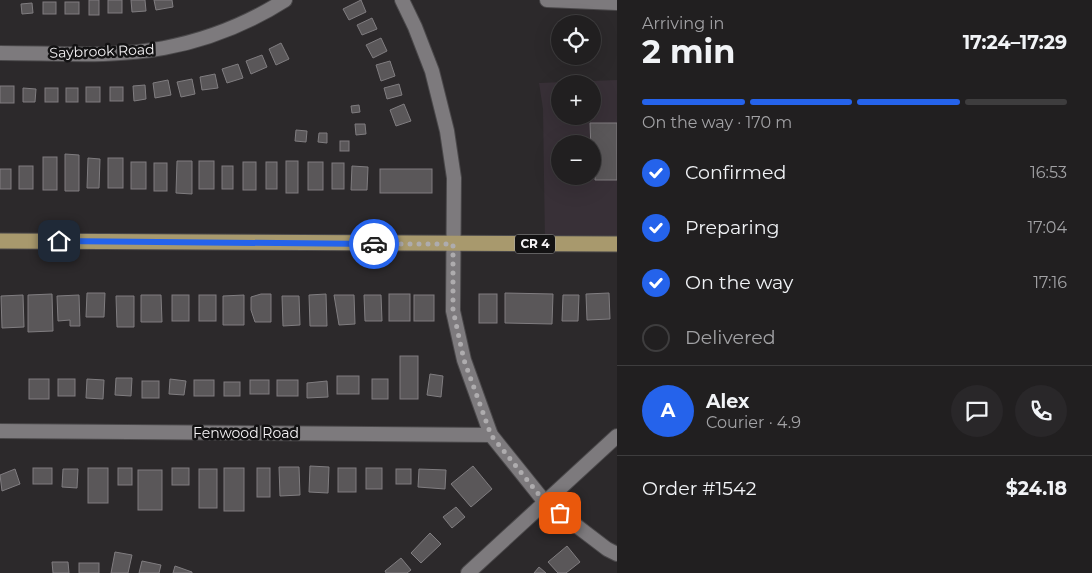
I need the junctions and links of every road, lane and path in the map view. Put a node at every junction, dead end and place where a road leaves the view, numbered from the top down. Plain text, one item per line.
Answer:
1 (285, 0) edge
2 (402, 0) edge
3 (548, 0) edge
4 (617, 3) edge
5 (0, 53) edge
6 (0, 241) edge
7 (453, 244) junction
8 (617, 244) edge
9 (0, 431) edge
10 (491, 435) junction
11 (617, 436) edge
12 (544, 501) junction
13 (617, 554) edge
14 (468, 573) edge

1 - 5 street, Saybrook Road
2 - 7 street
3 - 4 street
6 - 7 main road, CR 4
7 - 8 main road, CR 4
7 - 10 street
9 - 10 street, Fenwood Road
10 - 12 street
11 - 12 street
12 - 13 street
12 - 14 street

